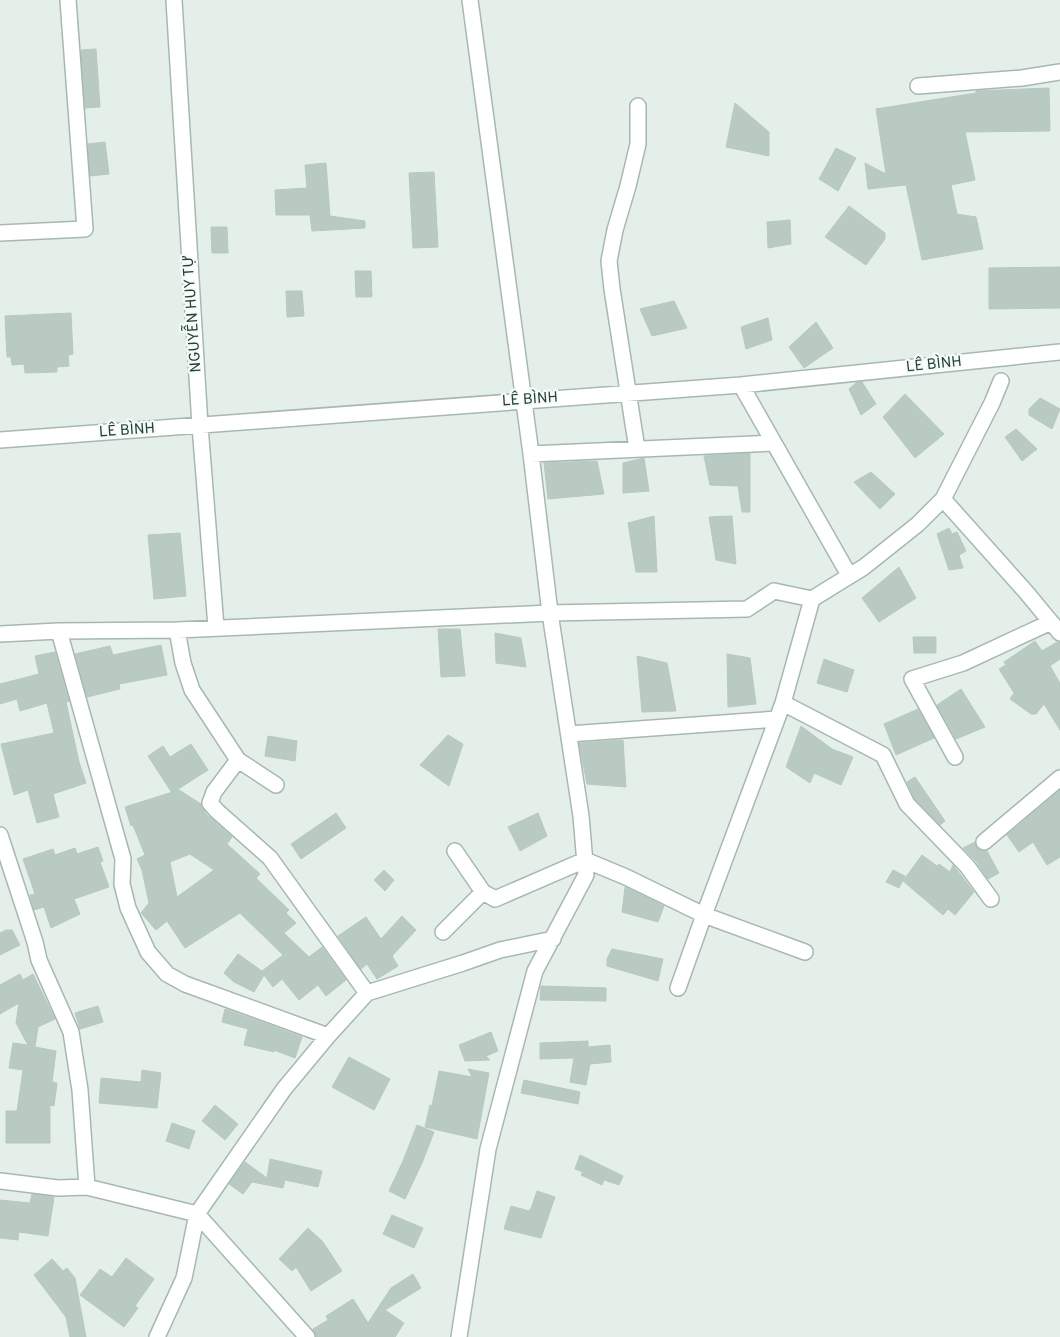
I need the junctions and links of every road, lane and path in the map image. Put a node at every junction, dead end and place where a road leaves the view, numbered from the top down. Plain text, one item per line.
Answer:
1 (68, 0) edge
2 (174, 0) edge
3 (470, 0) edge
4 (1060, 72) edge
5 (918, 86) dead end
6 (638, 106) dead end
7 (0, 233) edge
8 (1060, 352) edge
9 (1001, 381) dead end
10 (740, 385) junction
11 (629, 393) junction
12 (524, 400) junction
13 (200, 426) junction
14 (0, 440) edge
15 (774, 443) junction
16 (637, 449) junction
17 (531, 454) junction
18 (943, 499) junction
19 (849, 575) junction
20 (812, 599) junction
21 (550, 613) junction
22 (216, 627) junction
23 (1056, 628) edge
24 (177, 630) junction
25 (59, 631) junction
26 (0, 634) edge
27 (783, 702) junction
28 (777, 719) junction
29 (569, 734) junction
30 (955, 757) dead end
31 (238, 760) junction
32 (1060, 778) edge
33 (276, 785) dead end
34 (0, 835) edge
35 (984, 842) dead end
36 (455, 851) dead end
37 (585, 860) junction
38 (483, 892) junction
39 (991, 899) dead end
40 (704, 915) junction
41 (443, 932) dead end
42 (553, 939) junction
43 (804, 952) dead end
44 (678, 988) dead end
45 (367, 993) junction
46 (328, 1036) junction
47 (0, 1181) edge
48 (87, 1186) junction
49 (197, 1214) junction
50 (157, 1337) edge
51 (307, 1337) edge
52 (459, 1337) edge

1 - 7 street
2 - 13 street, NGUYỄN HUY TỰ
3 - 12 street
4 - 5 street
6 - 11 street
8 - 10 street, LÊ BÌNH
9 - 18 street
10 - 11 street, LÊ BÌNH
10 - 15 street
11 - 12 street, LÊ BÌNH
11 - 16 street
12 - 13 street, LÊ BÌNH
12 - 17 street
13 - 14 street, LÊ BÌNH
13 - 22 street, NGUYỄN HUY TỰ
15 - 16 street
15 - 19 street
16 - 17 street
17 - 21 street
18 - 19 street
18 - 23 street
19 - 20 street
20 - 21 street
20 - 27 street
21 - 22 street
21 - 29 street
22 - 24 street
23 - 30 street
24 - 25 street
24 - 31 street
25 - 26 street
25 - 46 street
27 - 28 street
27 - 39 street
28 - 29 street
28 - 40 street
29 - 37 street
31 - 33 street
31 - 45 street
32 - 35 street
34 - 48 street
36 - 38 street
37 - 38 street
37 - 40 street
37 - 42 street
38 - 41 street
40 - 43 street
40 - 44 street
42 - 45 street
42 - 52 street
45 - 46 street
46 - 49 street
47 - 48 street
48 - 49 street
49 - 50 street
49 - 51 street

